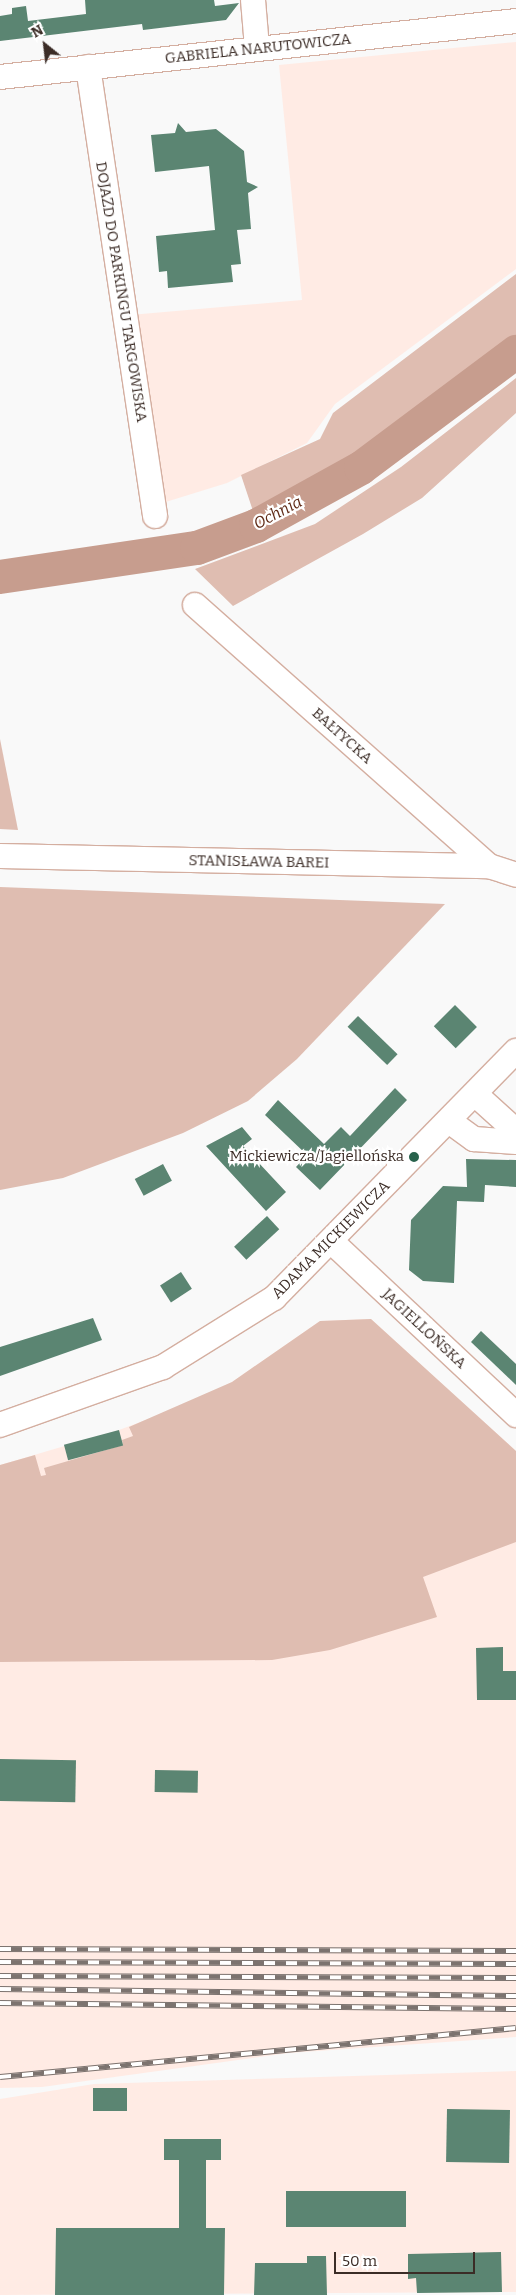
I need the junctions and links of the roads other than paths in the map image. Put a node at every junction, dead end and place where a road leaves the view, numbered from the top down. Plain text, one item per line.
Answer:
1 (253, 0) edge
2 (516, 21) edge
3 (257, 48) junction
4 (88, 67) junction
5 (0, 77) edge
6 (155, 516) dead end
7 (196, 605) dead end
8 (0, 856) edge
9 (489, 866) junction
10 (516, 875) edge
11 (516, 1051) edge
12 (475, 1094) junction
13 (449, 1121) junction
14 (516, 1131) edge
15 (516, 1142) edge
16 (332, 1242) junction
17 (516, 1415) edge
18 (0, 1425) edge

1 - 3 street
2 - 3 street, GABRIELA NARUTOWICZA
3 - 4 street, GABRIELA NARUTOWICZA
4 - 5 street, GABRIELA NARUTOWICZA
4 - 6 street, DOJAZD DO PARKINGU TARGOWISKA
7 - 9 street, BAŁTYCKA
8 - 9 street, STANISŁAWA BAREI
9 - 10 street, STANISŁAWA BAREI
11 - 12 street, ADAMA MICKIEWICZA
12 - 13 street, ADAMA MICKIEWICZA
12 - 14 street
13 - 15 street
13 - 16 street, ADAMA MICKIEWICZA
16 - 17 street, JAGIELLOŃSKA
16 - 18 street, ADAMA MICKIEWICZA

